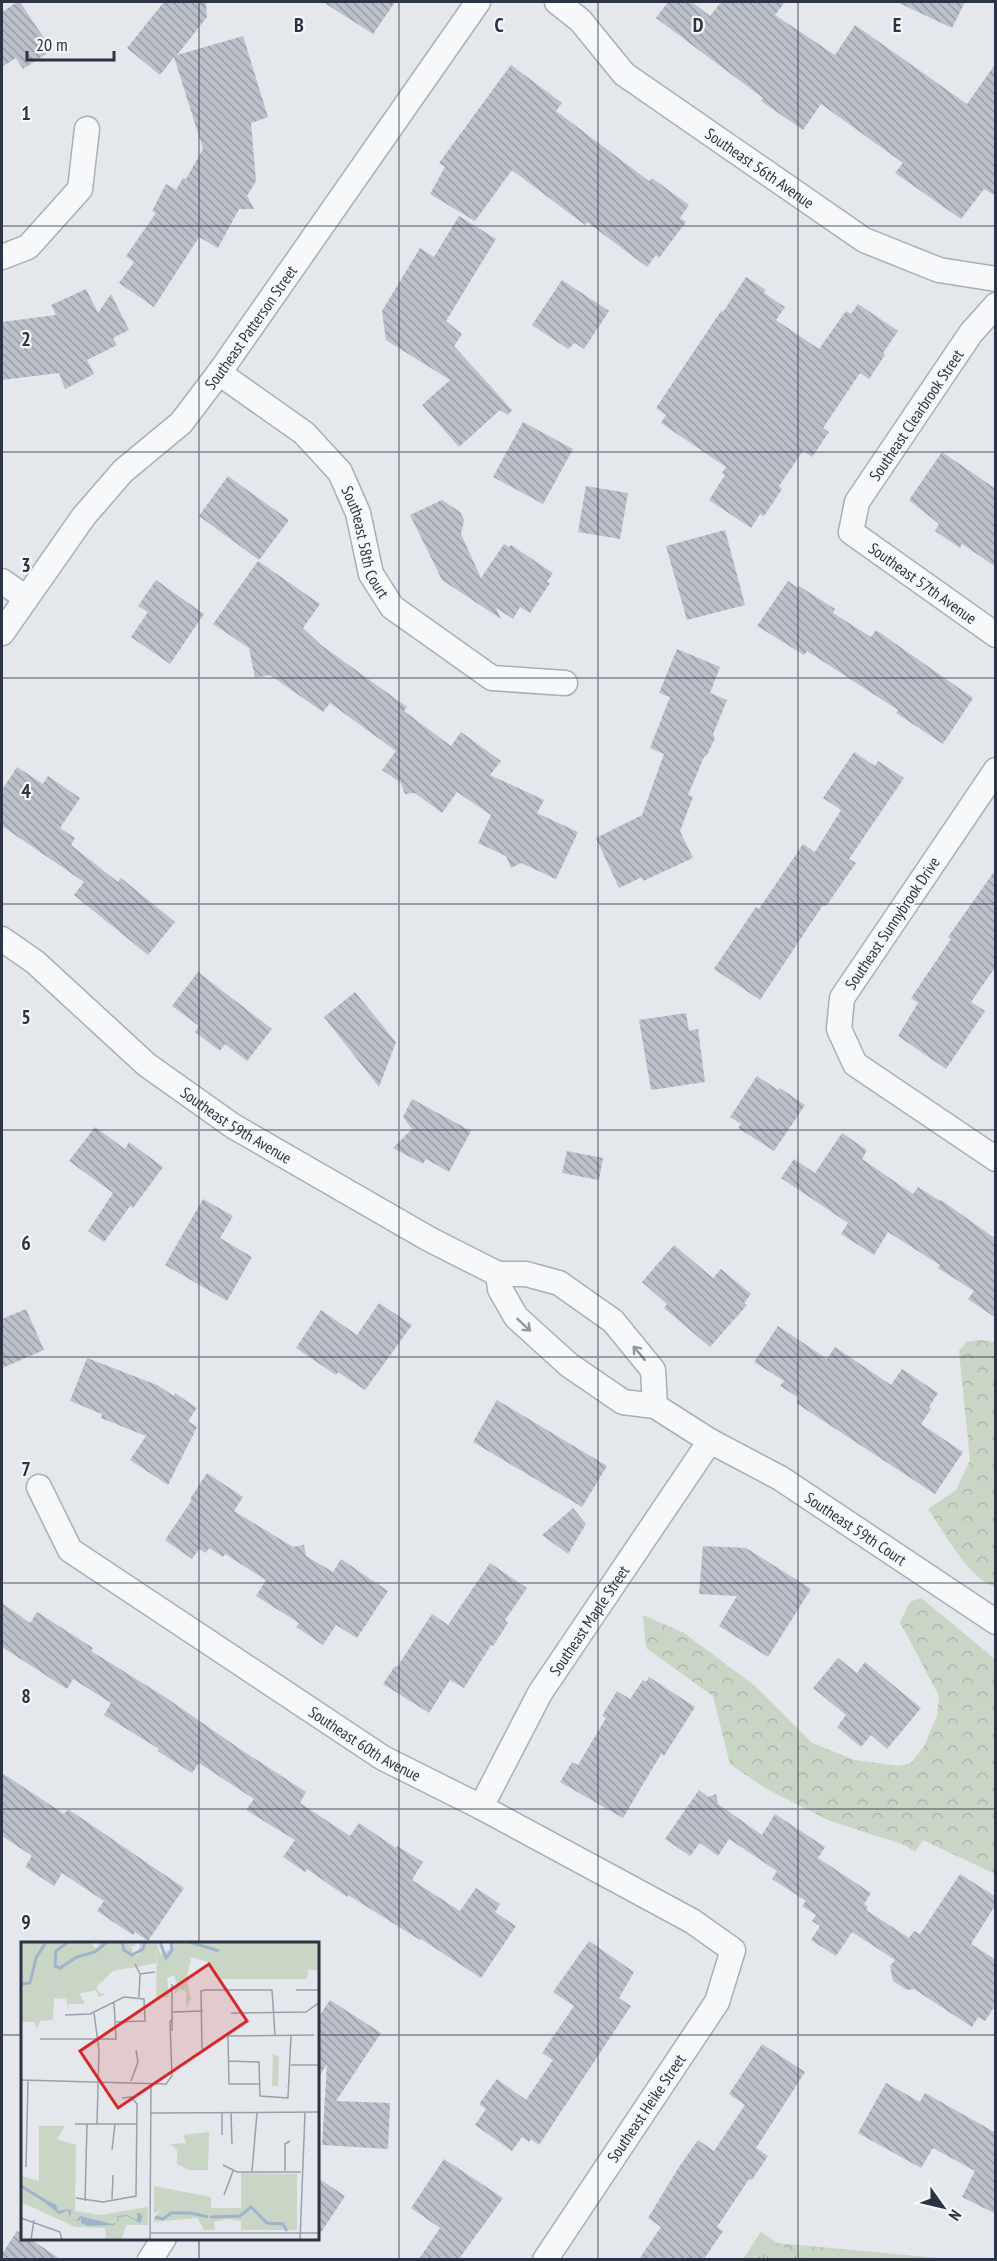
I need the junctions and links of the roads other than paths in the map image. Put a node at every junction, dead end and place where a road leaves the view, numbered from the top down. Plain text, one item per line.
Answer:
1 (478, 2) edge
2 (557, 2) edge
3 (87, 129) dead end
4 (2, 257) edge
5 (996, 279) edge
6 (996, 305) edge
7 (219, 374) junction
8 (851, 532) joint
9 (2, 581) edge
10 (26, 598) junction
11 (2, 633) edge
12 (996, 635) edge
13 (565, 683) dead end
14 (996, 770) edge
15 (2, 939) edge
16 (996, 1158) edge
17 (498, 1274) junction
18 (655, 1406) junction
19 (710, 1442) junction
20 (39, 1487) dead end
21 (996, 1622) edge
22 (481, 1807) junction
23 (733, 1950) joint
24 (163, 2240) edge
25 (150, 2259) edge
26 (545, 2259) edge

1 - 7 street, Southeast Patterson Street
2 - 5 street, Southeast 56th Avenue
3 - 4 street
6 - 8 street, Southeast Clearbrook Street
7 - 10 street, Southeast Patterson Street
7 - 13 street, Southeast 58th Court
8 - 12 street, Southeast 57th Avenue
9 - 10 street
10 - 11 street, Southeast Patterson Street
14 - 16 street, Southeast Sunnybrook Drive
15 - 17 street, Southeast 59th Avenue
17 -> 18 street
18 -> 17 street, Southeast 59th Avenue
18 - 19 street
19 - 21 street, Southeast 59th Court
19 - 22 street, Southeast Maple Street
20 - 22 street, Southeast 60th Avenue
22 - 23 street, Southeast 60th Avenue
23 - 26 street, Southeast Heike Street
24 - 25 street

